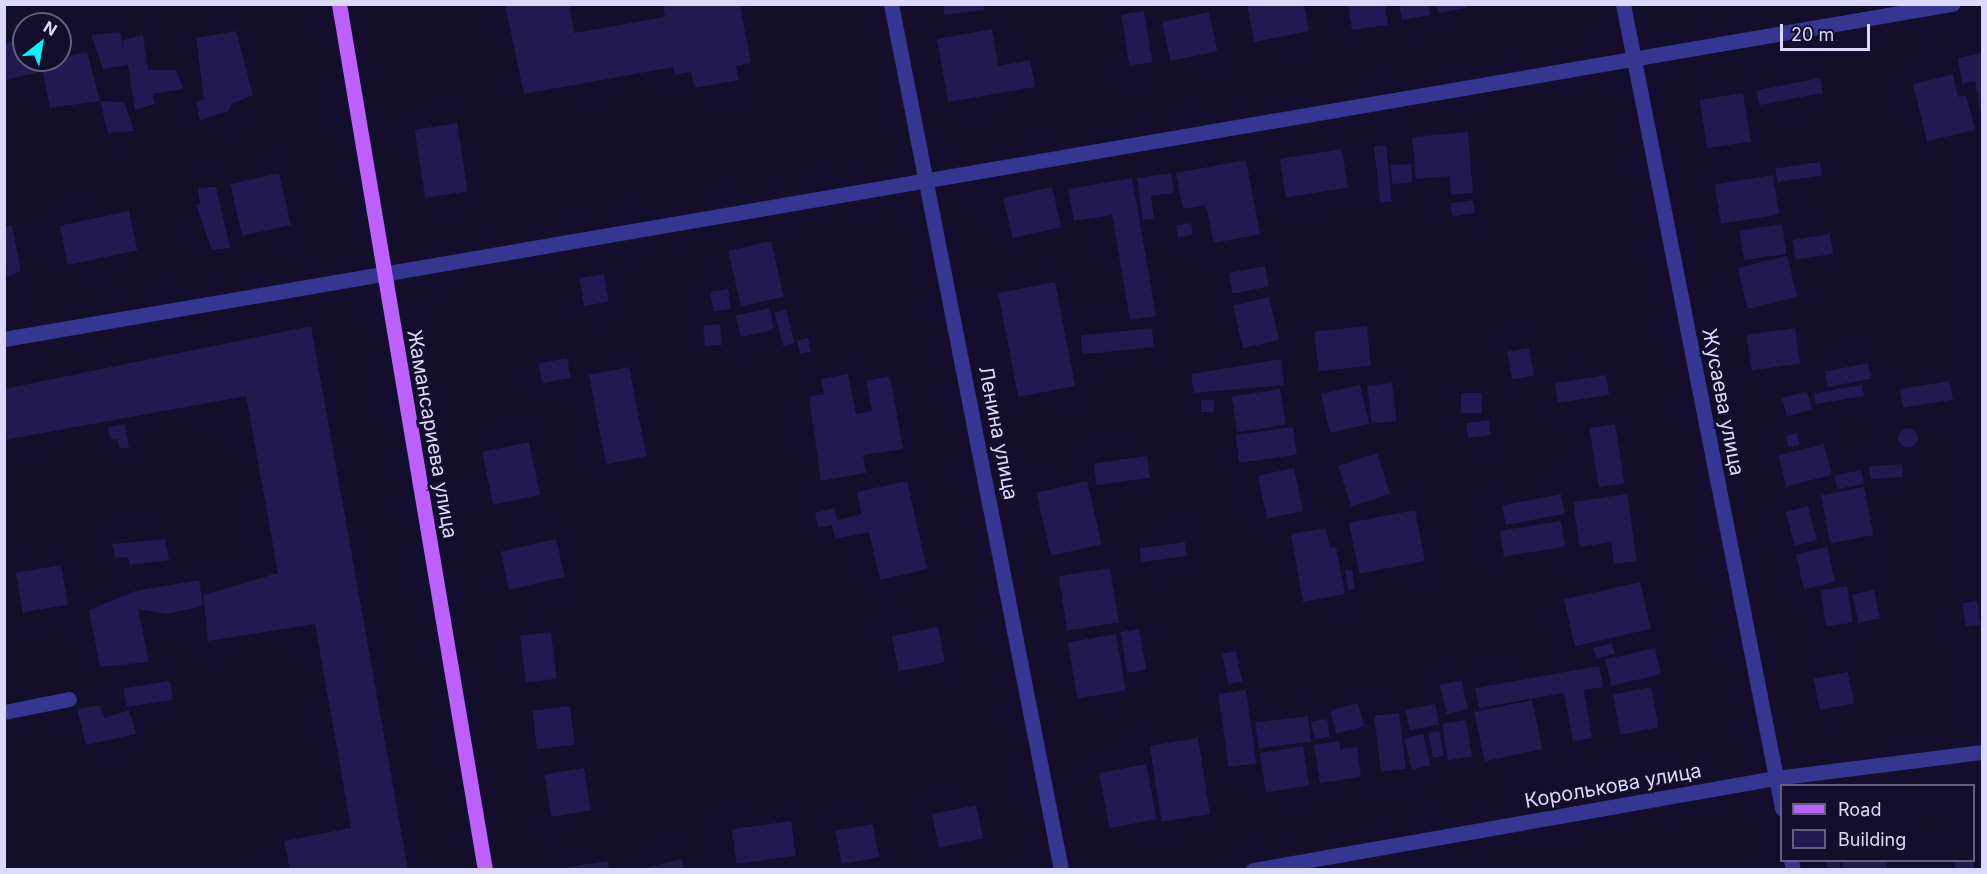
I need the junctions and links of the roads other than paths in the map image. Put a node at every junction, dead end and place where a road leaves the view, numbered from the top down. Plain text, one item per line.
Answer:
1 (339, 4) edge
2 (891, 4) edge
3 (1623, 4) edge
4 (1952, 4) edge
5 (1633, 59) junction
6 (928, 181) junction
7 (384, 274) junction
8 (4, 339) edge
9 (69, 699) dead end
10 (4, 711) edge
11 (1983, 752) edge
12 (1776, 778) junction
13 (1780, 798) edge
14 (485, 870) edge
15 (1061, 870) edge
16 (1252, 870) edge

1 - 7 main road, Жамансариева улица
2 - 6 street, Ленина улица
3 - 5 street, Жусаева улица
4 - 5 street
5 - 6 street
5 - 12 street, Жусаева улица
6 - 7 street
6 - 15 street, Ленина улица
7 - 8 street
7 - 14 main road, Жамансариева улица
9 - 10 street
11 - 12 street, Королькова улица
12 - 13 street, Жусаева улица
12 - 16 street, Королькова улица

